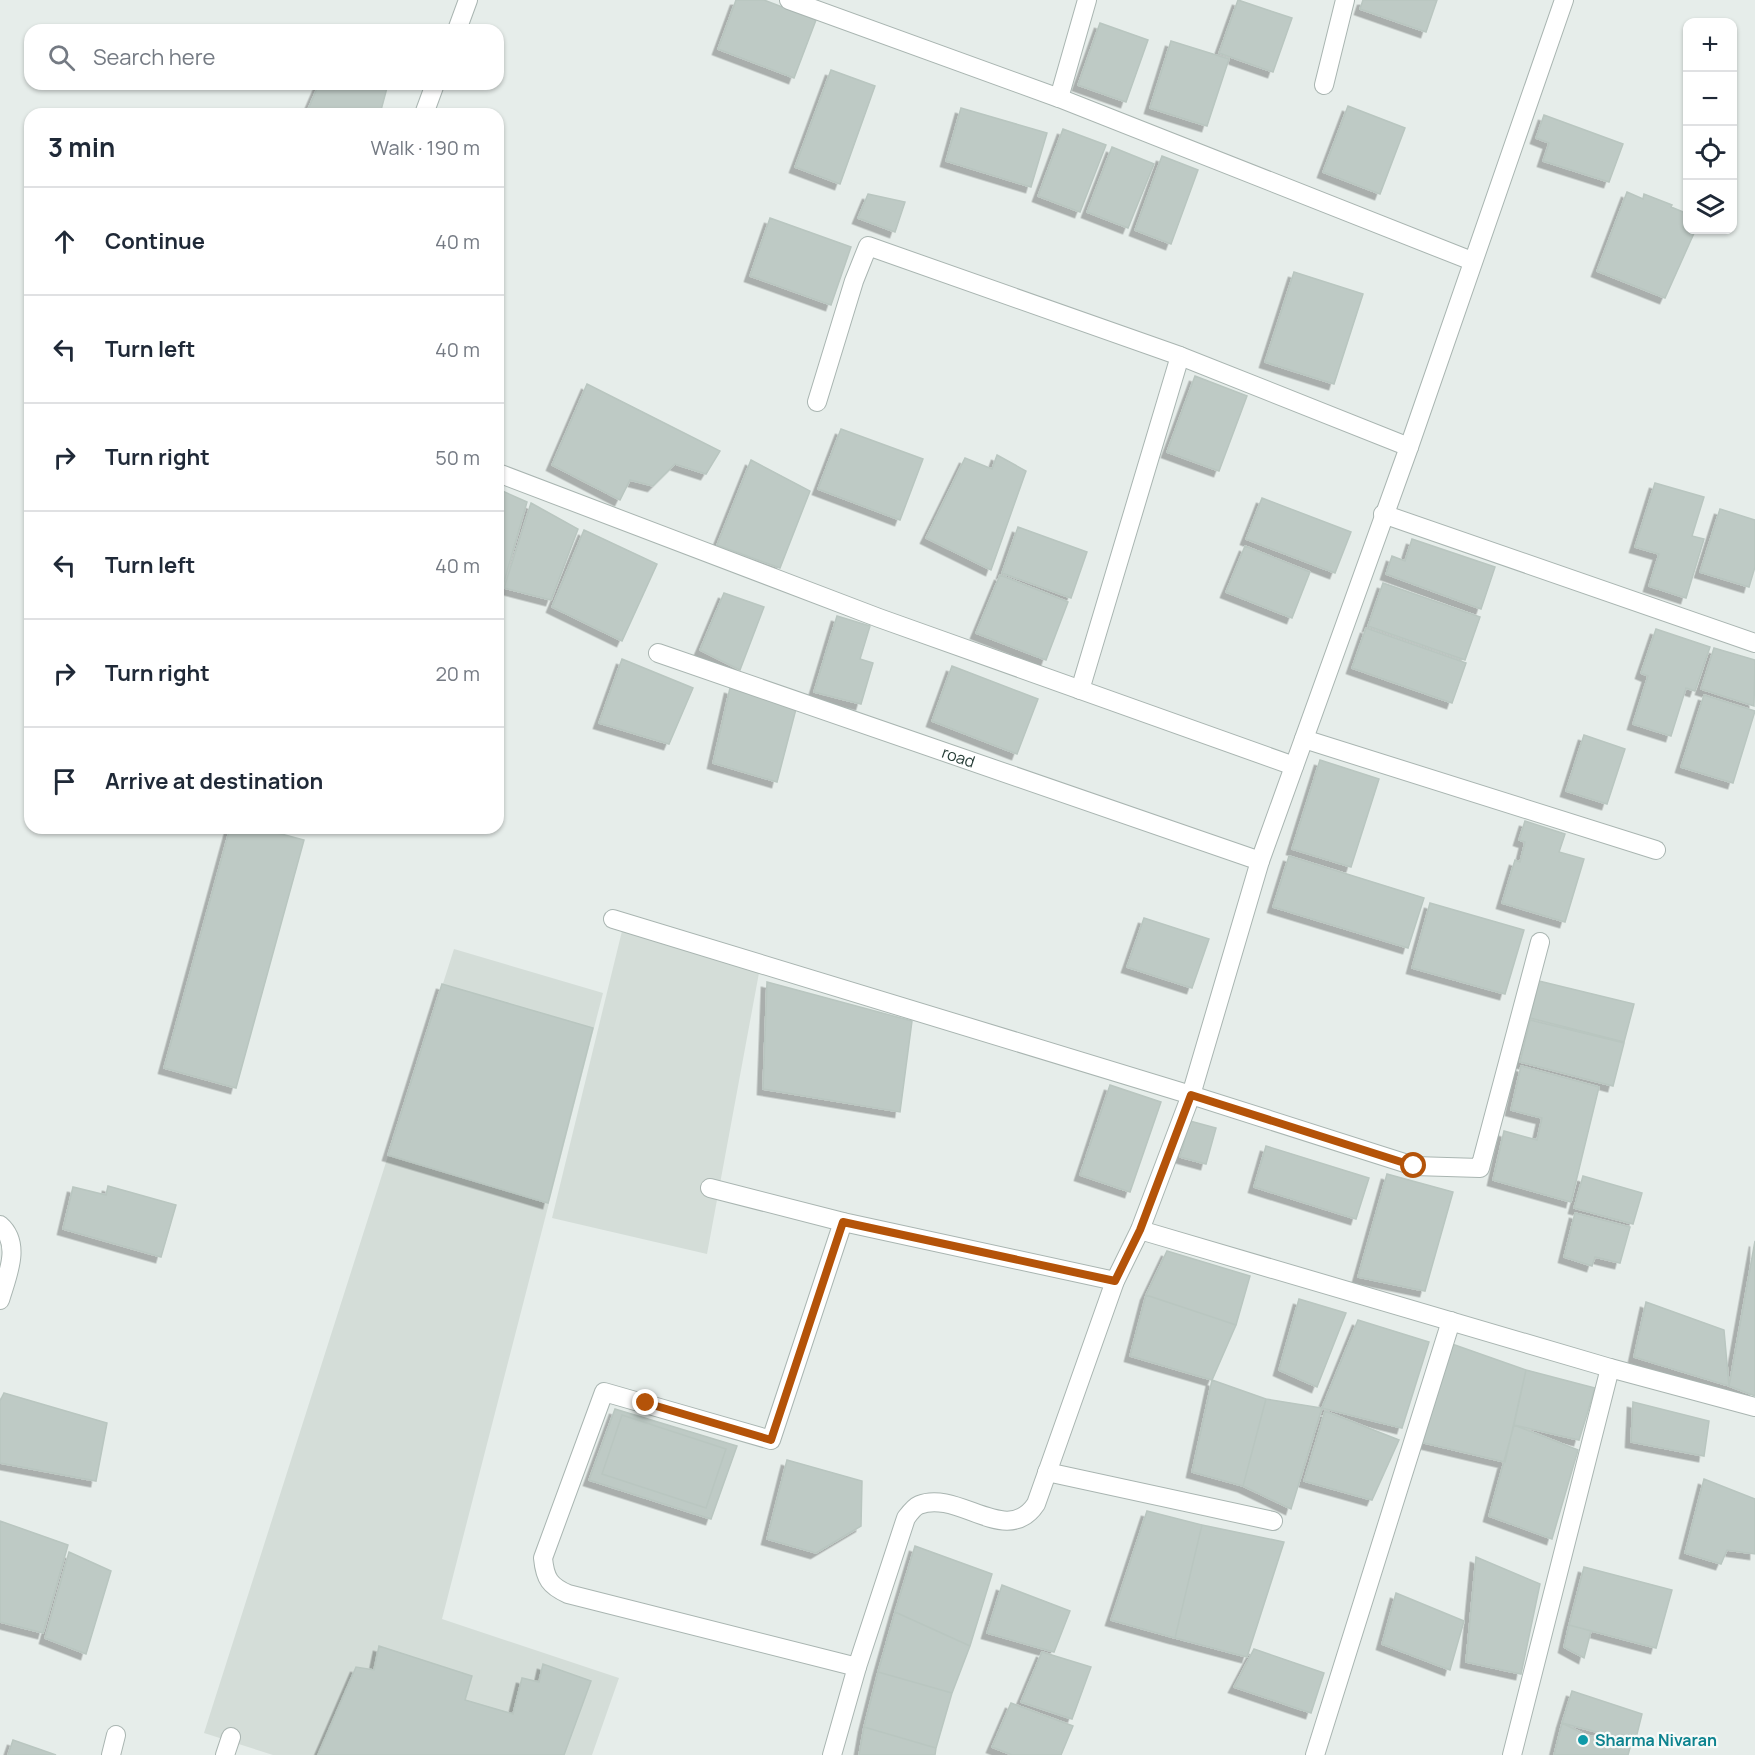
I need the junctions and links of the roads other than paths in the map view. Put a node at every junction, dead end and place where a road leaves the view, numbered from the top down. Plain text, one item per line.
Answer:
1 (468, 0) edge
2 (789, 0) edge
3 (1088, 0) edge
4 (1345, 0) edge
5 (1564, 0) edge
6 (807, 3) edge
7 (459, 24) edge
8 (1324, 85) dead end
9 (433, 90) edge
10 (1059, 98) junction
11 (426, 108) edge
12 (1472, 261) junction
13 (1180, 356) junction
14 (817, 402) dead end
15 (1408, 447) junction
16 (504, 475) edge
17 (1383, 514) junction
18 (1755, 644) edge
19 (658, 653) dead end
20 (1080, 690) junction
21 (1304, 739) junction
22 (1294, 766) junction
23 (1656, 850) dead end
24 (1260, 861) junction
25 (613, 920) dead end
26 (1540, 942) dead end
27 (1191, 1095) junction
28 (710, 1188) dead end
29 (843, 1222) junction
30 (0, 1225) edge
31 (1140, 1230) junction
32 (1115, 1281) junction
33 (0, 1300) edge
34 (1451, 1321) junction
35 (1610, 1368) junction
36 (1755, 1407) edge
37 (1047, 1472) junction
38 (1273, 1521) dead end
39 (857, 1667) junction
40 (116, 1735) dead end
41 (231, 1737) dead end
42 (111, 1755) edge
43 (225, 1755) edge
44 (832, 1755) edge
45 (1315, 1755) edge
46 (1512, 1755) edge

1 - 7 street
2 - 6 street
3 - 10 street
4 - 8 street
5 - 12 street
6 - 10 street
9 - 11 street
10 - 12 street
12 - 15 street
13 - 14 street
13 - 15 street
13 - 20 street
15 - 17 street
16 - 20 street
17 - 18 street
17 - 21 street
19 - 24 street, road
20 - 22 street
21 - 22 street
21 - 23 street
22 - 24 street
24 - 27 street
25 - 27 street
26 - 27 street
27 - 31 street
28 - 29 street
29 - 32 street
29 - 39 street
30 - 33 street
31 - 32 street
31 - 34 street
32 - 37 street
34 - 35 street
34 - 45 street
35 - 36 street
35 - 46 street
37 - 38 street
37 - 39 street
39 - 44 street
40 - 42 street
41 - 43 street

